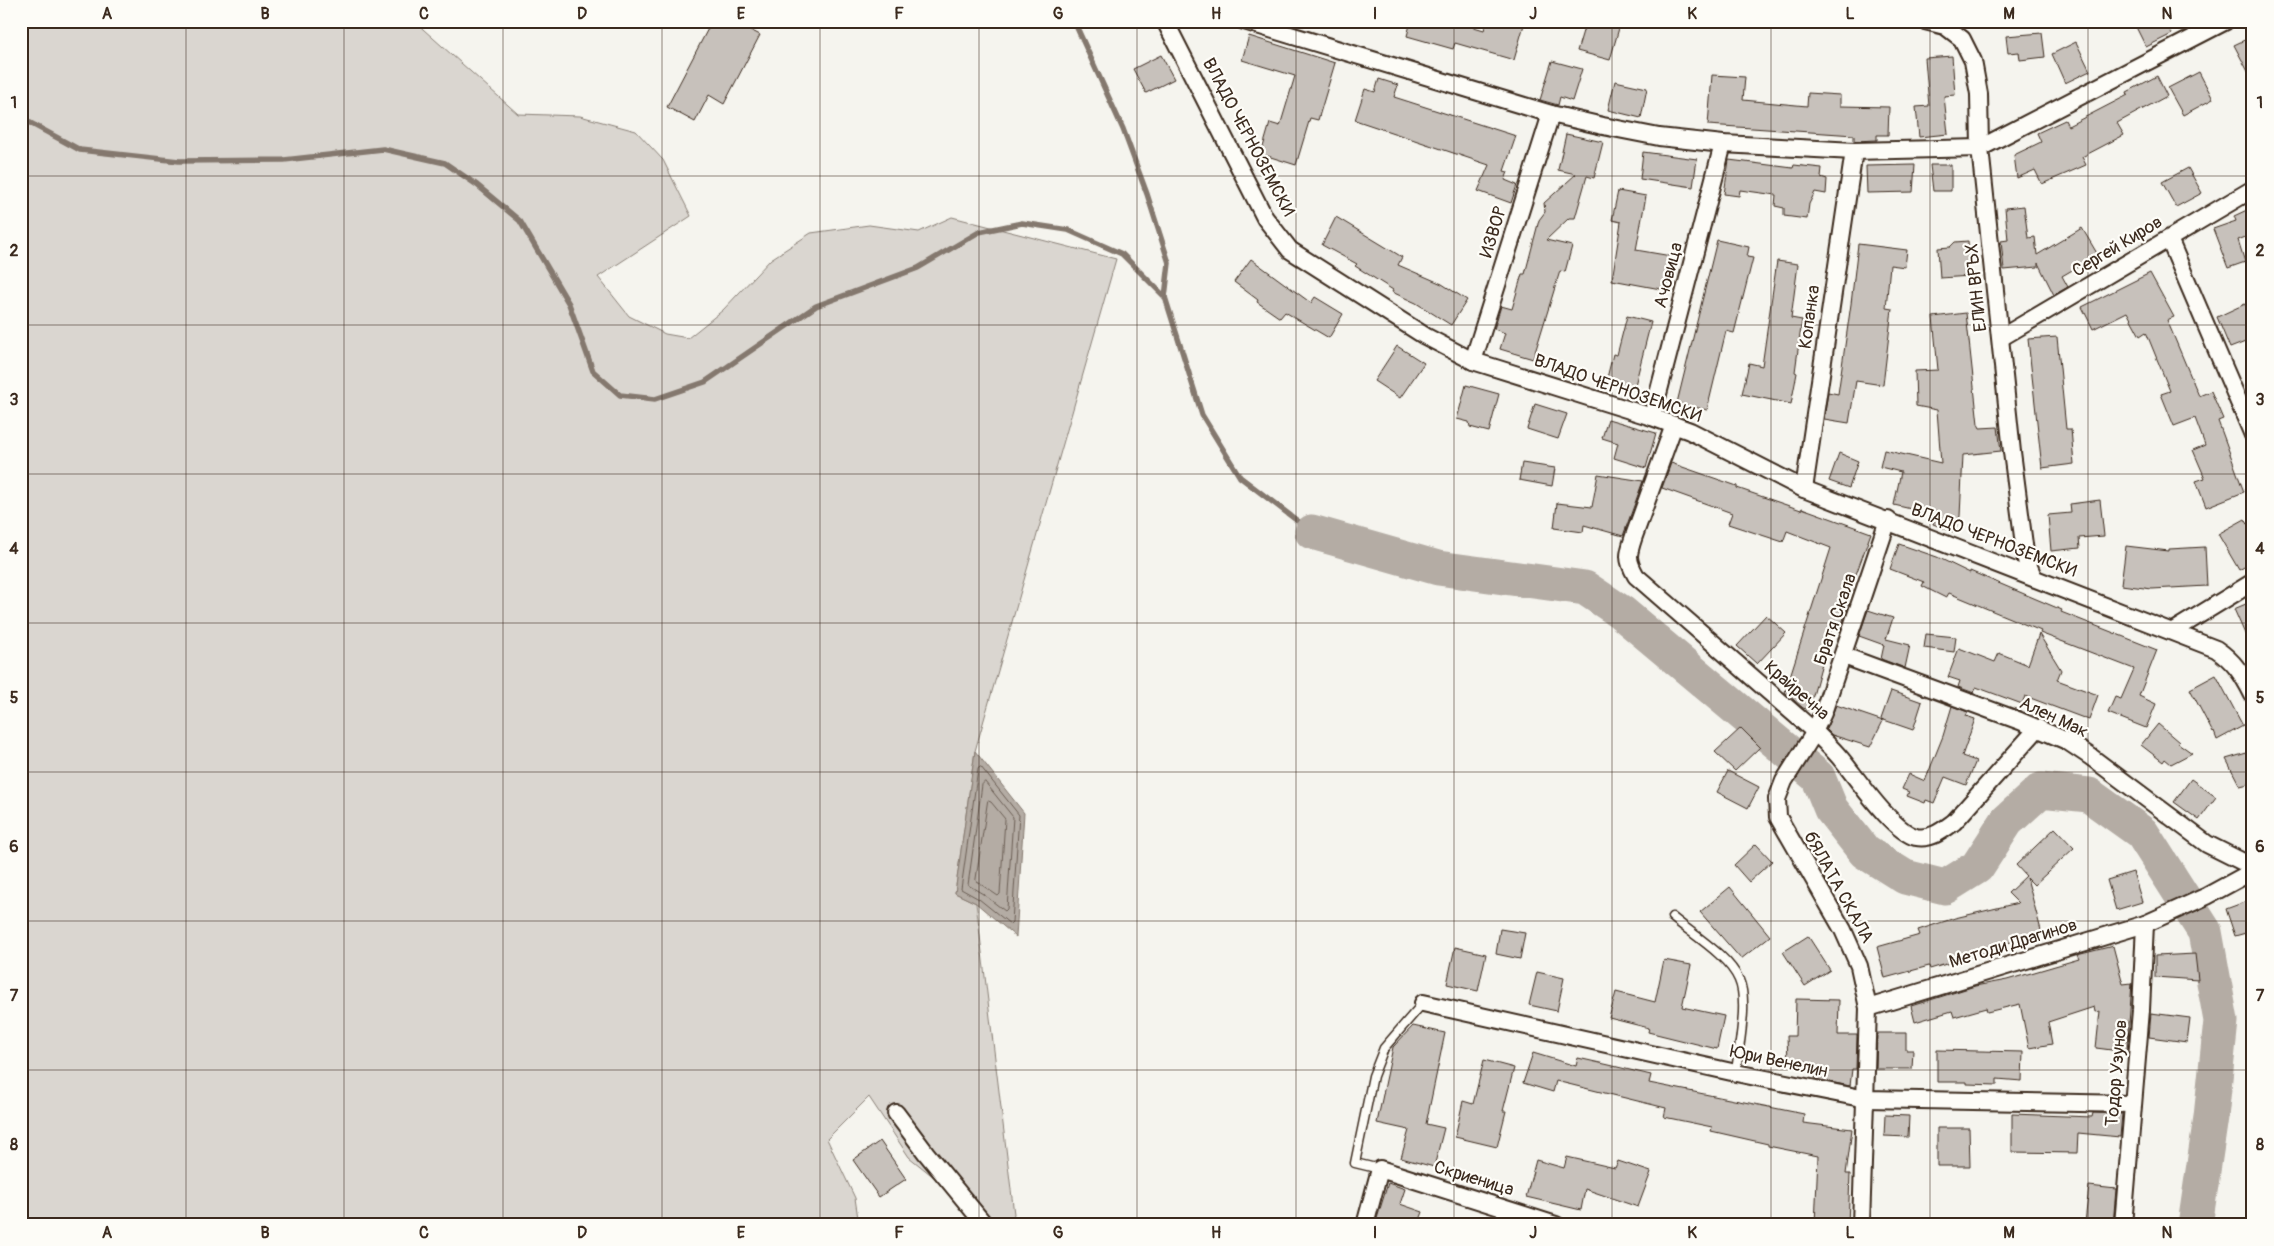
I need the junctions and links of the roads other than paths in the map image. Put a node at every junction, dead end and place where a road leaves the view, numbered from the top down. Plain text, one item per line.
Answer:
1 (1165, 21) edge
2 (1244, 21) edge
3 (1925, 21) edge
4 (2226, 21) edge
5 (1551, 114) junction
6 (1723, 144) junction
7 (1980, 148) junction
8 (1854, 151) junction
9 (2253, 189) edge
10 (2168, 239) junction
11 (2002, 338) junction
12 (1473, 361) junction
13 (1652, 417) junction
14 (1674, 425) junction
15 (2253, 435) edge
16 (1804, 489) junction
17 (1888, 520) junction
18 (2033, 576) junction
19 (2253, 582) edge
20 (2173, 631) junction
21 (1844, 656) junction
22 (2253, 694) edge
23 (2038, 728) junction
24 (1813, 735) junction
25 (1784, 781) joint
26 (2253, 869) edge
27 (1672, 917) dead end
28 (2145, 924) junction
29 (1423, 1003) joint
30 (1868, 1008) junction
31 (1736, 1073) junction
32 (1866, 1099) junction
33 (2133, 1104) junction
34 (896, 1113) dead end
35 (1380, 1169) junction
36 (1550, 1224) edge
37 (985, 1225) edge
38 (1365, 1225) edge
39 (1861, 1225) edge
40 (2123, 1225) edge

1 - 12 street, ВЛАДО ЧЕРНОЗЕМСКИ
2 - 5 street
3 - 7 street, ЕЛИН ВРЪХ
4 - 7 street
5 - 6 street
5 - 12 street, ИЗВОР
6 - 8 street
6 - 13 street, Ачовица
7 - 8 street
7 - 11 street, ЕЛИН ВРЪХ
8 - 16 street, Копанка
9 - 10 street, Сергей Киров
10 - 11 street, Сергей Киров
10 - 15 street
11 - 18 street, ЕЛИН ВРЪХ
12 - 13 street, ВЛАДО ЧЕРНОЗЕМСКИ
13 - 14 street, ВЛАДО ЧЕРНОЗЕМСКИ
14 - 16 street, ВЛАДО ЧЕРНОЗЕМСКИ
14 - 24 street, Крайречна
16 - 17 street, ВЛАДО ЧЕРНОЗЕМСКИ
17 - 18 street, ВЛАДО ЧЕРНОЗЕМСКИ
17 - 21 street, Братя Скала
18 - 20 street, ВЛАДО ЧЕРНОЗЕМСКИ
19 - 20 street
20 - 22 street, ВЛАДО ЧЕРНОЗЕМСКИ
21 - 23 street, Ален Мак
21 - 24 street, Братя Скала
23 - 24 street, Крайречна
23 - 26 street, Ален Мак
24 - 25 street, Братя Скала
25 - 30 street, бЯЛАТА СКАЛА
26 - 28 street, Методи Драгинов
27 - 31 lane
28 - 30 street, Методи Драгинов
28 - 33 street, Тодор Узунов
29 - 31 street, Юри Венелин
29 - 35 lane
30 - 32 street, бЯЛАТА СКАЛА
31 - 32 street, Юри Венелин
32 - 33 street, Юри Венелин
32 - 39 street, бЯЛАТА СКАЛА
33 - 40 street, Тодор Узунов
34 - 37 street
35 - 36 street, Скриеница
35 - 38 street

